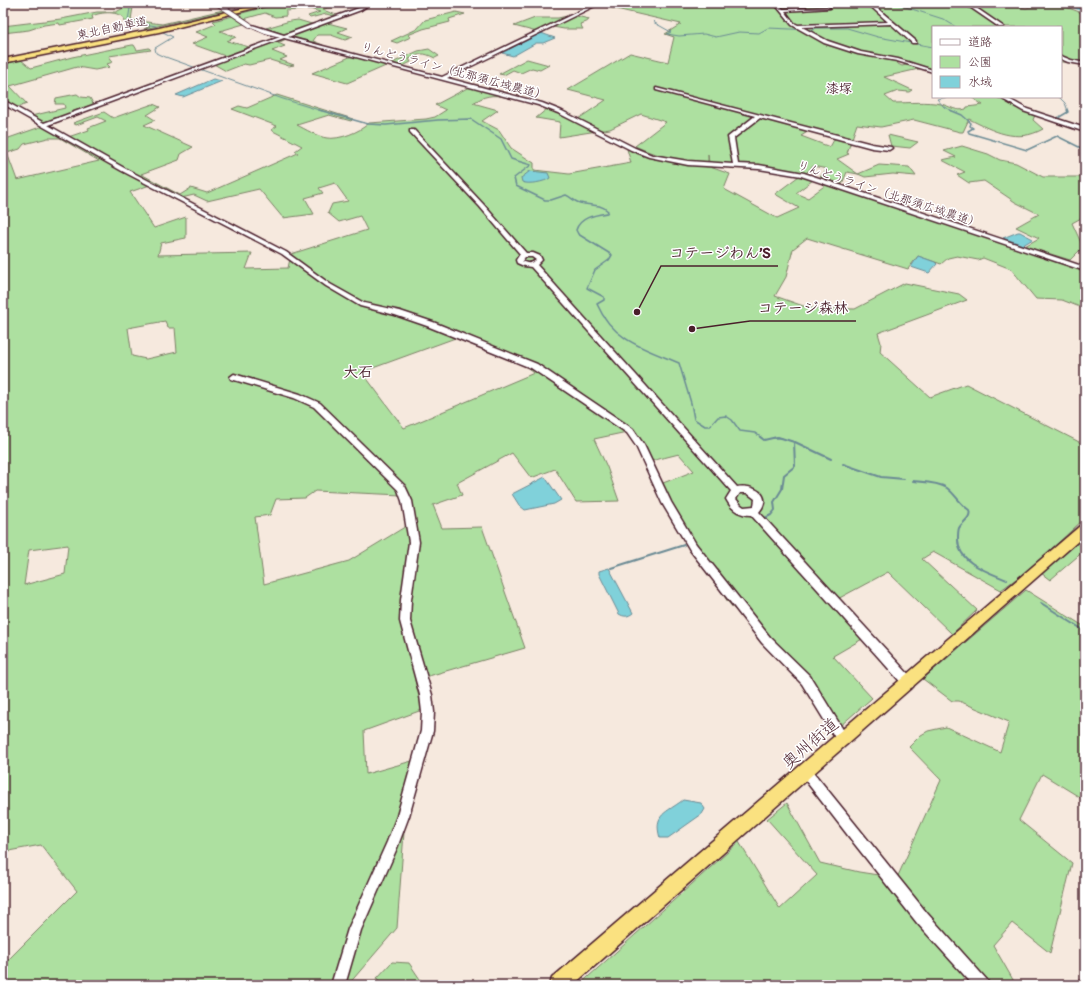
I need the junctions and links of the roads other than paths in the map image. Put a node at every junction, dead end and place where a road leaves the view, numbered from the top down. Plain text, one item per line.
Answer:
1 (217, 3) edge
2 (264, 3) edge
3 (272, 3) edge
4 (369, 3) edge
5 (599, 3) edge
6 (776, 3) edge
7 (823, 3) edge
8 (869, 3) edge
9 (966, 3) edge
10 (782, 10) junction
11 (893, 23) junction
12 (798, 26) junction
13 (1000, 26) edge
14 (286, 37) junction
15 (914, 42) dead end
16 (1062, 57) edge
17 (3, 60) edge
18 (1085, 64) edge
19 (932, 71) edge
20 (444, 78) junction
21 (658, 89) dead end
22 (1003, 98) edge
23 (3, 102) edge
24 (759, 116) junction
25 (43, 125) junction
26 (1085, 130) edge
27 (412, 131) dead end
28 (889, 148) dead end
29 (736, 166) junction
30 (1085, 269) edge
31 (234, 377) dead end
32 (736, 491) junction
33 (753, 510) junction
34 (1085, 528) edge
35 (909, 683) junction
36 (843, 740) junction
37 (806, 772) junction
38 (338, 985) edge
39 (559, 985) edge
40 (982, 985) edge

1 - 14 street, りんどうライン（北那須広域農道）, bridge
2 - 17 highway, 東北自動車道
3 - 17 highway, 東北自動車道
4 - 14 street
5 - 20 street
6 - 10 street
7 - 10 street
8 - 11 street
9 - 13 street
10 - 12 street
11 - 12 street
11 - 15 street
12 - 19 street
14 - 20 street, りんどうライン（北那須広域農道）
14 - 25 street
16 - 18 street
20 - 29 street, りんどうライン（北那須広域農道）
21 - 24 street
22 - 26 street
23 - 25 street
24 - 28 street
24 - 29 street
25 - 36 street
27 - 32 street
29 - 30 street, りんどうライン（北那須広域農道）
31 - 38 street
32 - 33 street
32 - 33 street
33 - 35 street
34 - 35 highway, 奥州街道
35 - 36 highway, 奥州街道
36 - 37 highway, 奥州街道
37 - 39 highway, 奥州街道
37 - 40 street

